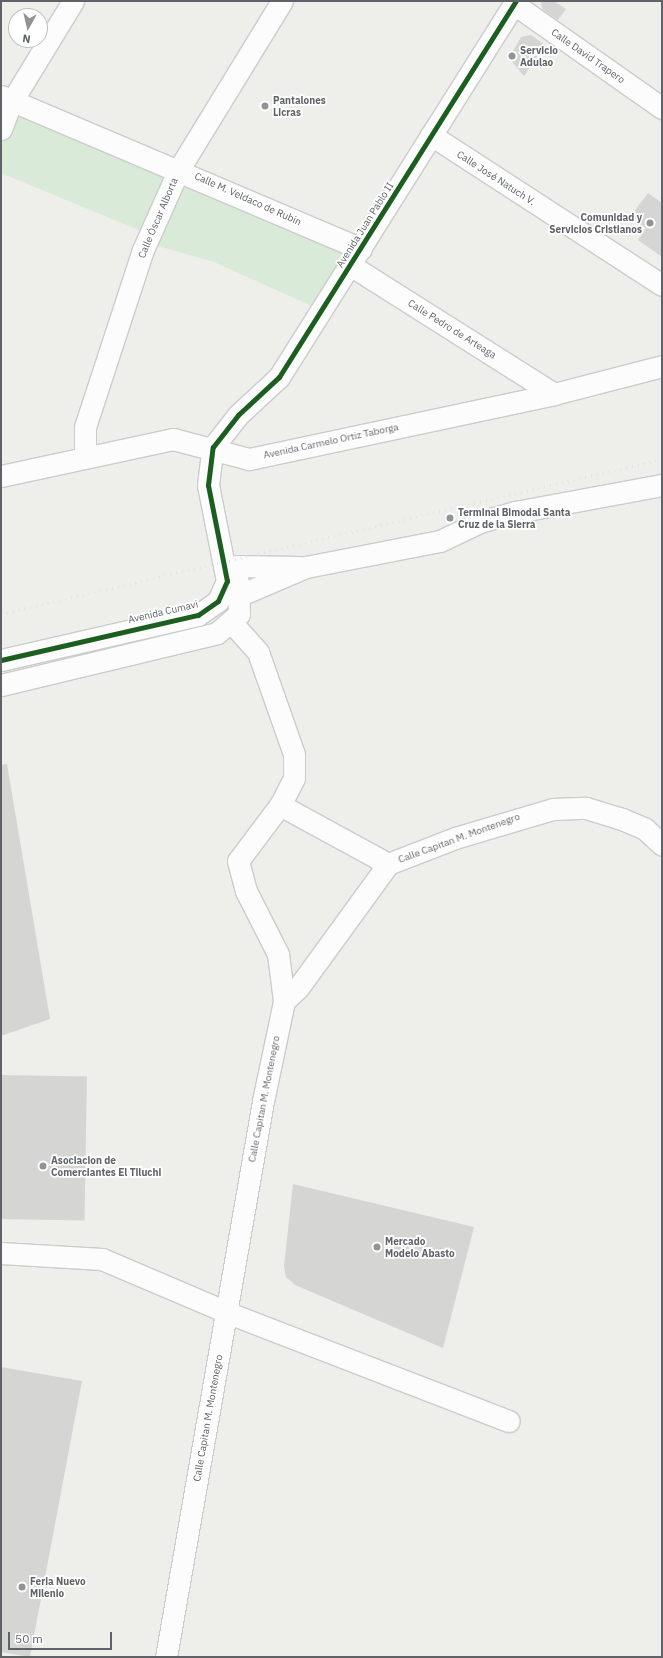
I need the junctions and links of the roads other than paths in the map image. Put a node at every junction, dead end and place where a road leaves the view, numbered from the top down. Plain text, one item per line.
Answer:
1 (73, 1) edge
2 (282, 1) edge
3 (515, 2) edge
4 (7, 99) edge
5 (662, 108) edge
6 (1, 129) edge
7 (432, 135) junction
8 (179, 169) junction
9 (355, 257) junction
10 (662, 285) edge
11 (662, 366) edge
12 (554, 394) junction
13 (212, 455) junction
14 (86, 456) junction
15 (1, 476) edge
16 (662, 485) edge
17 (236, 566) junction
18 (306, 567) junction
19 (240, 595) junction
20 (232, 623) junction
21 (90, 638) junction
22 (1, 660) edge
23 (97, 662) junction
24 (1, 685) edge
25 (280, 805) junction
26 (662, 845) edge
27 (388, 864) junction
28 (284, 1001) junction
29 (1, 1253) edge
30 (226, 1312) junction
31 (509, 1421) dead end
32 (166, 1657) edge

1 - 4 street
2 - 8 street, Calle Óscar Alborta
3 - 5 street, Calle David Trapero
3 - 7 street, Avenida Juan Pablo II
4 - 6 street
4 - 8 street, Calle M. Veldaco de Rubin
7 - 9 street, Avenida Juan Pablo II
7 - 10 street, Calle José Natuch V.
8 - 9 street, Calle M. Veldaco de Rubin
8 - 14 street, Calle Óscar Alborta
9 - 12 street, Calle Pedro de Arteaga
9 - 13 street, Avenida Juan Pablo II
11 - 12 street, Avenida Carmelo Ortiz Taborga
12 - 13 street, Avenida Carmelo Ortiz Taborga
13 - 14 street, Avenida Carmelo Ortiz Taborga
13 - 17 street
13 - 21 street, Avenida Cumavi
14 - 15 street, Avenida Carmelo Ortiz Taborga
16 - 18 street
17 - 18 street
17 - 19 street
18 - 19 street
19 - 20 street
20 - 23 street
20 - 25 street
21 - 22 street, Avenida Cumavi
21 - 23 street
23 - 24 street
25 - 27 street
25 - 28 street
26 - 27 street, Calle Capitan M. Montenegro
27 - 28 street, Calle Capitan M. Montenegro
28 - 30 street, Calle Capitan M. Montenegro
29 - 30 street
30 - 31 street
30 - 32 street, Calle Capitan M. Montenegro

